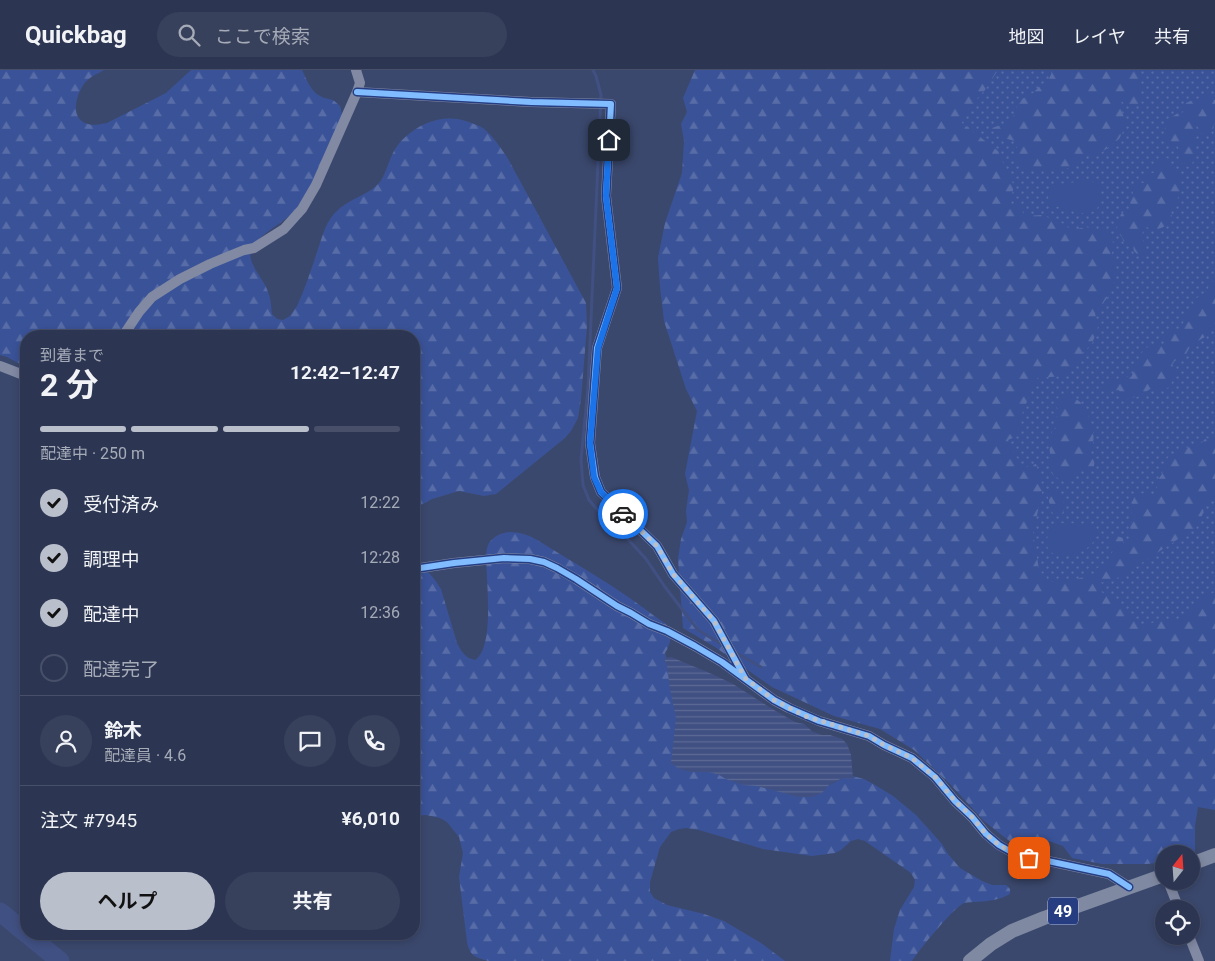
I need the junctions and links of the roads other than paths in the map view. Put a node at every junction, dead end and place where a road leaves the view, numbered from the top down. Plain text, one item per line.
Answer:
1 (356, 70) edge
2 (357, 92) junction
3 (127, 330) edge
4 (0, 366) edge
5 (20, 374) edge
6 (420, 568) edge
7 (745, 678) junction
8 (1215, 855) edge
9 (1200, 861) edge
10 (1155, 878) edge
11 (1129, 887) junction
12 (1193, 945) edge
13 (970, 961) edge
14 (1199, 961) edge

1 - 2 street
2 - 3 street
2 - 7 street
4 - 5 street
6 - 7 street
7 - 11 street
8 - 9 main road
10 - 11 main road, 49
11 - 13 main road, 49
12 - 14 street

